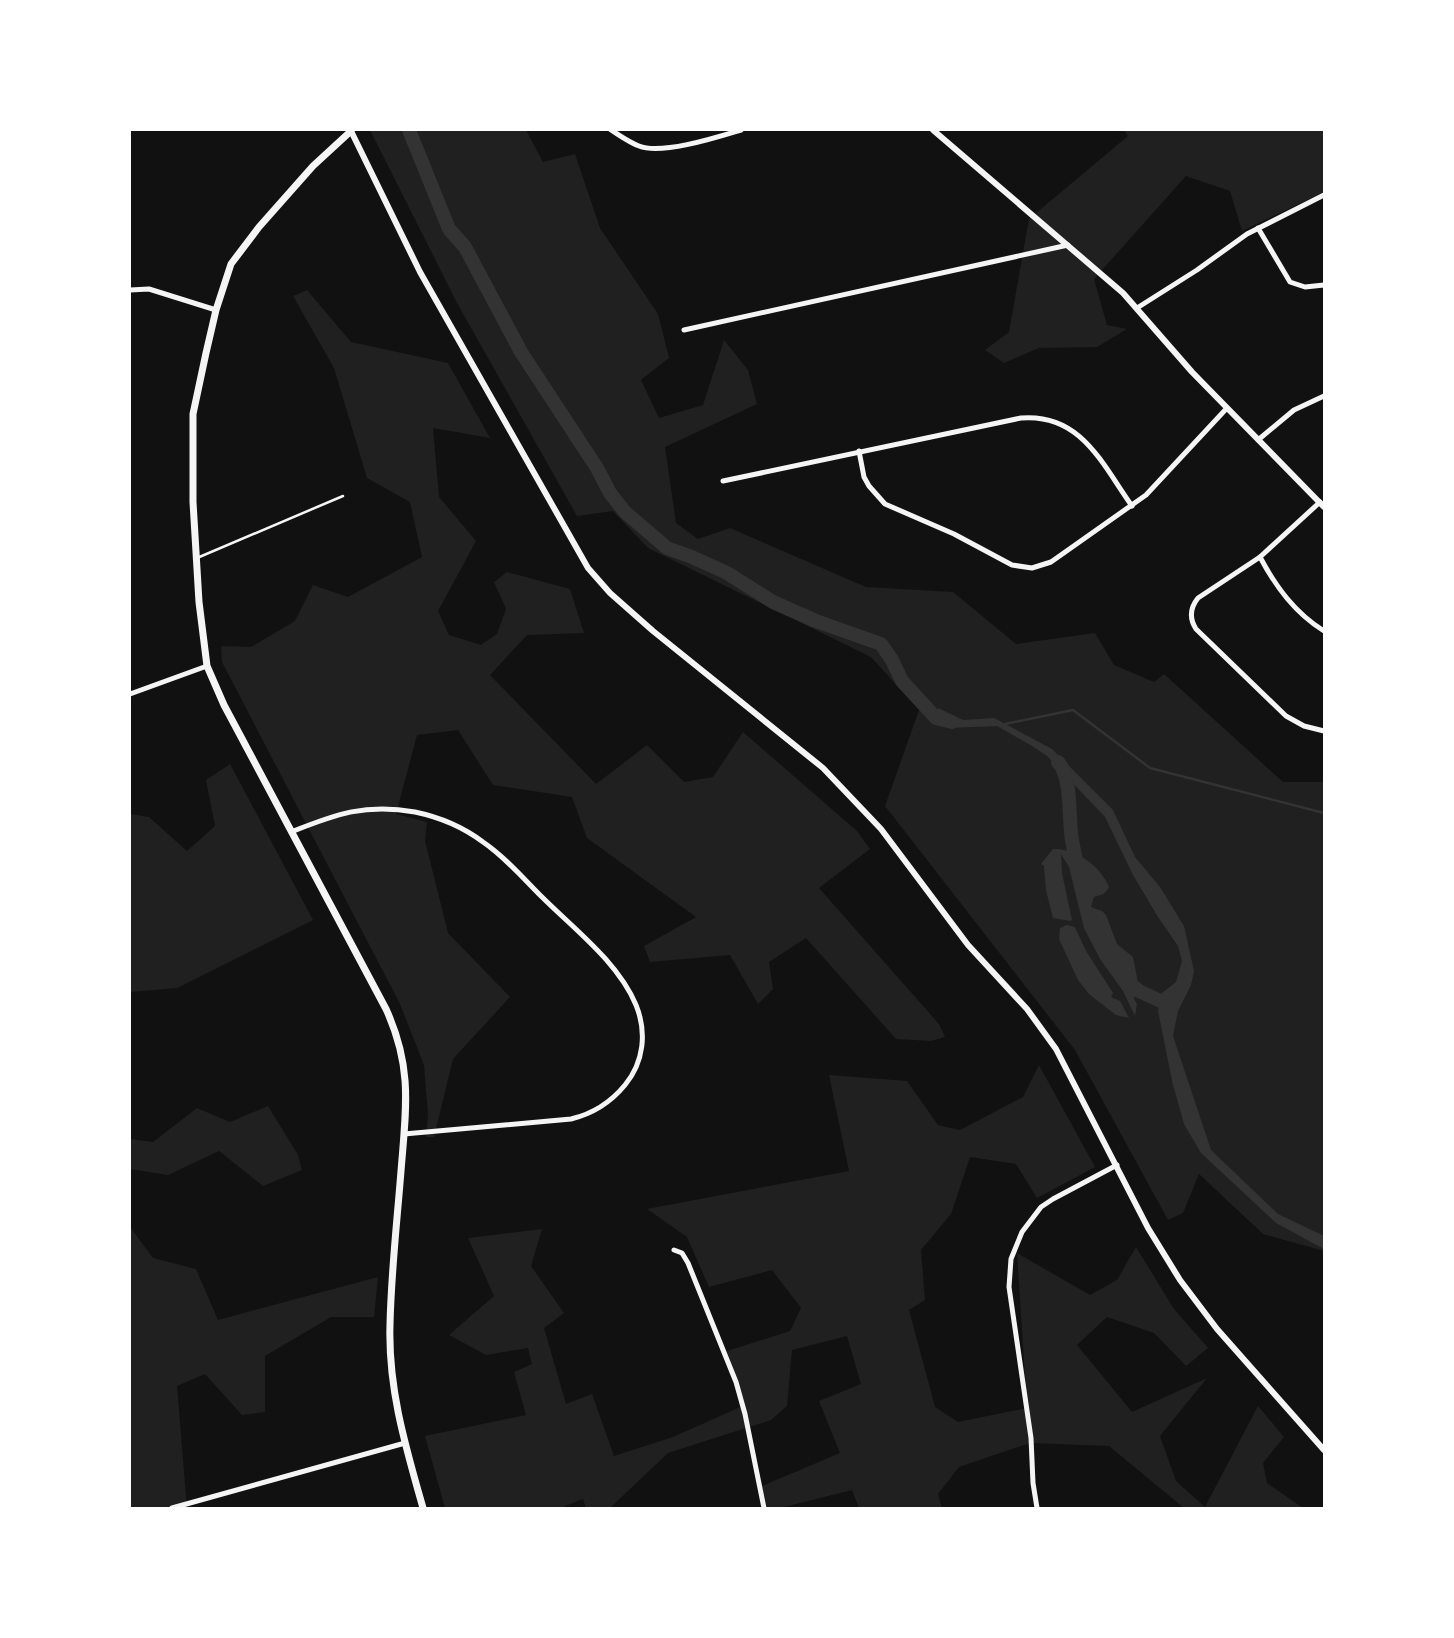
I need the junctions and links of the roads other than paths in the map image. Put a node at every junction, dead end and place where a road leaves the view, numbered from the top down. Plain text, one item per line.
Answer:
1 (351, 130) edge
2 (611, 130) edge
3 (741, 130) edge
4 (933, 130) edge
5 (1325, 195) edge
6 (1258, 228) junction
7 (1068, 245) junction
8 (1325, 285) edge
9 (130, 290) edge
10 (1136, 308) junction
11 (216, 310) junction
12 (684, 330) dead end
13 (1325, 396) edge
14 (1227, 408) junction
15 (1258, 440) junction
16 (859, 451) junction
17 (723, 481) dead end
18 (343, 496) dead end
19 (1322, 505) edge
20 (1132, 506) junction
21 (1260, 557) junction
22 (197, 558) junction
23 (1325, 631) edge
24 (207, 666) junction
25 (130, 694) edge
26 (1325, 731) edge
27 (291, 832) junction
28 (404, 1134) junction
29 (1117, 1165) junction
30 (674, 1250) dead end
31 (405, 1443) junction
32 (1325, 1450) edge
33 (172, 1508) edge
34 (423, 1508) edge
35 (764, 1508) edge
36 (1037, 1508) edge

1 - 11 main road
1 - 29 street
2 - 3 street
4 - 7 street
5 - 6 street
6 - 8 street
6 - 10 street
7 - 10 street
7 - 12 street
9 - 11 street
10 - 14 street
11 - 22 main road
13 - 15 street
14 - 15 street
14 - 20 street
15 - 19 street
16 - 17 street
16 - 20 street
16 - 20 street
18 - 22 lane
19 - 21 street
21 - 23 street
21 - 26 street
22 - 24 main road
24 - 25 street
24 - 27 main road
27 - 28 main road
27 - 28 street
28 - 31 main road
29 - 32 street
29 - 36 street
30 - 35 street
31 - 33 street
31 - 34 main road

